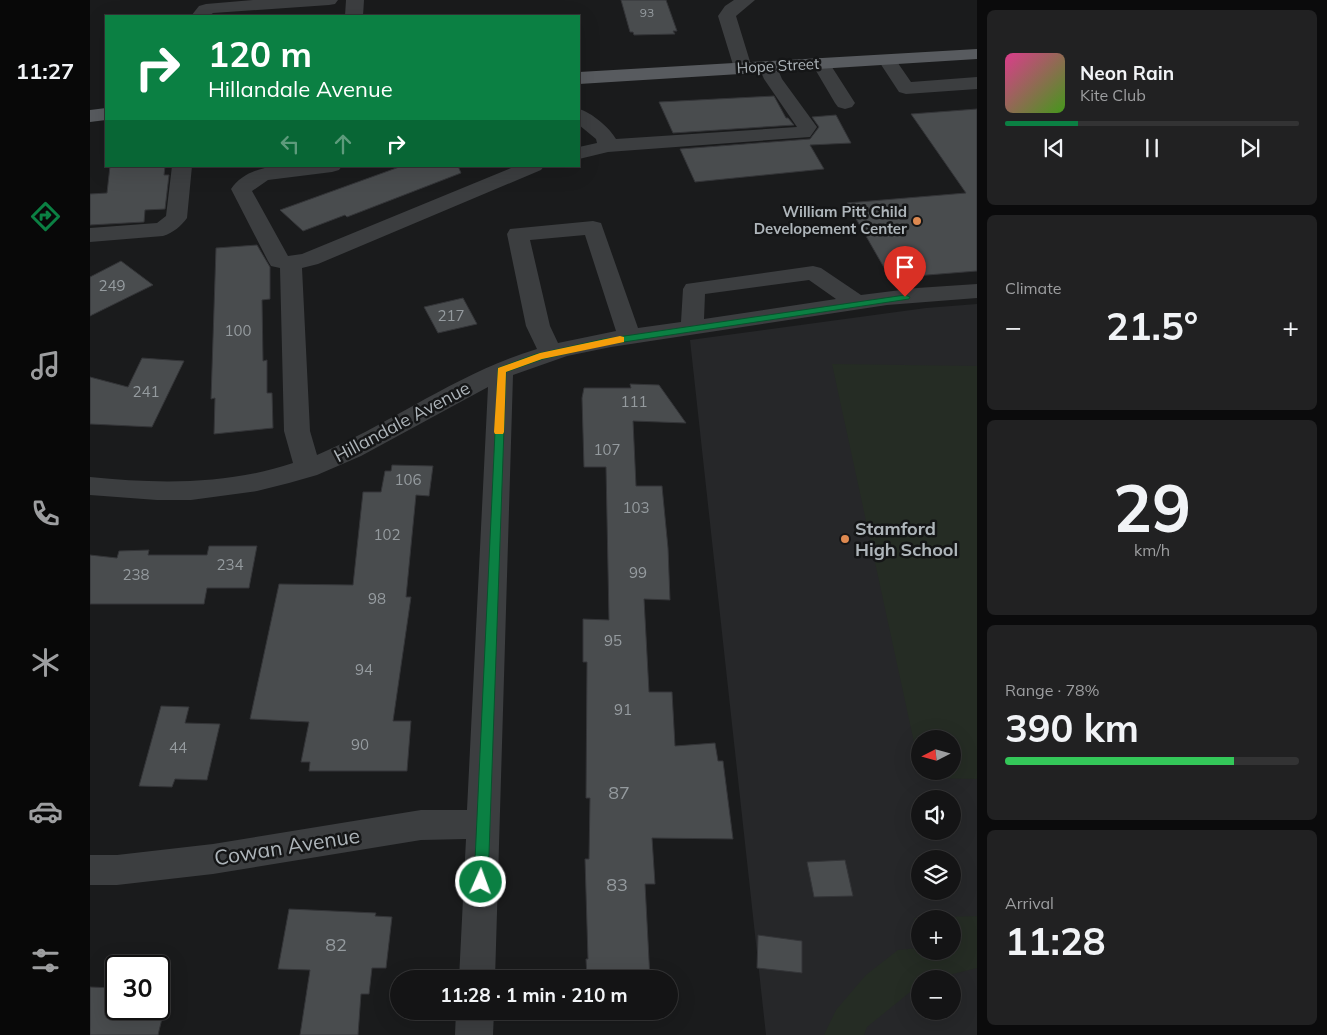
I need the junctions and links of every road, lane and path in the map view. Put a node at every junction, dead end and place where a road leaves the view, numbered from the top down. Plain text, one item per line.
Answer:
1 (329, 0) edge
2 (355, 0) edge
3 (746, 0) edge
4 (201, 15) edge
5 (354, 15) edge
6 (977, 54) edge
7 (887, 60) junction
8 (821, 64) junction
9 (768, 67) junction
10 (743, 68) junction
11 (580, 78) edge
12 (977, 83) edge
13 (845, 103) dead end
14 (105, 114) edge
15 (90, 116) edge
16 (580, 116) edge
17 (608, 146) junction
18 (580, 153) edge
19 (182, 167) edge
20 (323, 167) edge
21 (532, 167) edge
22 (90, 235) edge
23 (291, 264) junction
24 (977, 291) edge
25 (858, 304) junction
26 (692, 328) junction
27 (630, 338) junction
28 (551, 354) junction
29 (501, 370) junction
30 (308, 469) junction
31 (90, 486) edge
32 (483, 824) junction
33 (90, 870) edge
34 (477, 970) edge
35 (475, 1020) edge
36 (474, 1035) edge

1 - 4 street
2 - 5 street
3 - 10 street
6 - 7 main road, Hope Street
7 - 8 main road, Hope Street
7 - 12 street
8 - 9 main road, Hope Street
8 - 13 street
9 - 10 main road, Hope Street
9 - 17 street
10 - 11 main road, Hope Street
14 - 15 main road
16 - 17 street
17 - 18 street
19 - 22 street
20 - 23 street
21 - 23 street
23 - 30 street
24 - 25 street, Hillandale Avenue
25 - 26 street, Hillandale Avenue
25 - 26 street
26 - 27 street, Hillandale Avenue
27 - 28 street, Hillandale Avenue
27 - 28 street
28 - 29 street, Hillandale Avenue
29 - 30 street, Hillandale Avenue
29 - 32 street
30 - 31 street, Hillandale Avenue
32 - 33 street, Cowan Avenue
32 - 34 street
35 - 36 street

